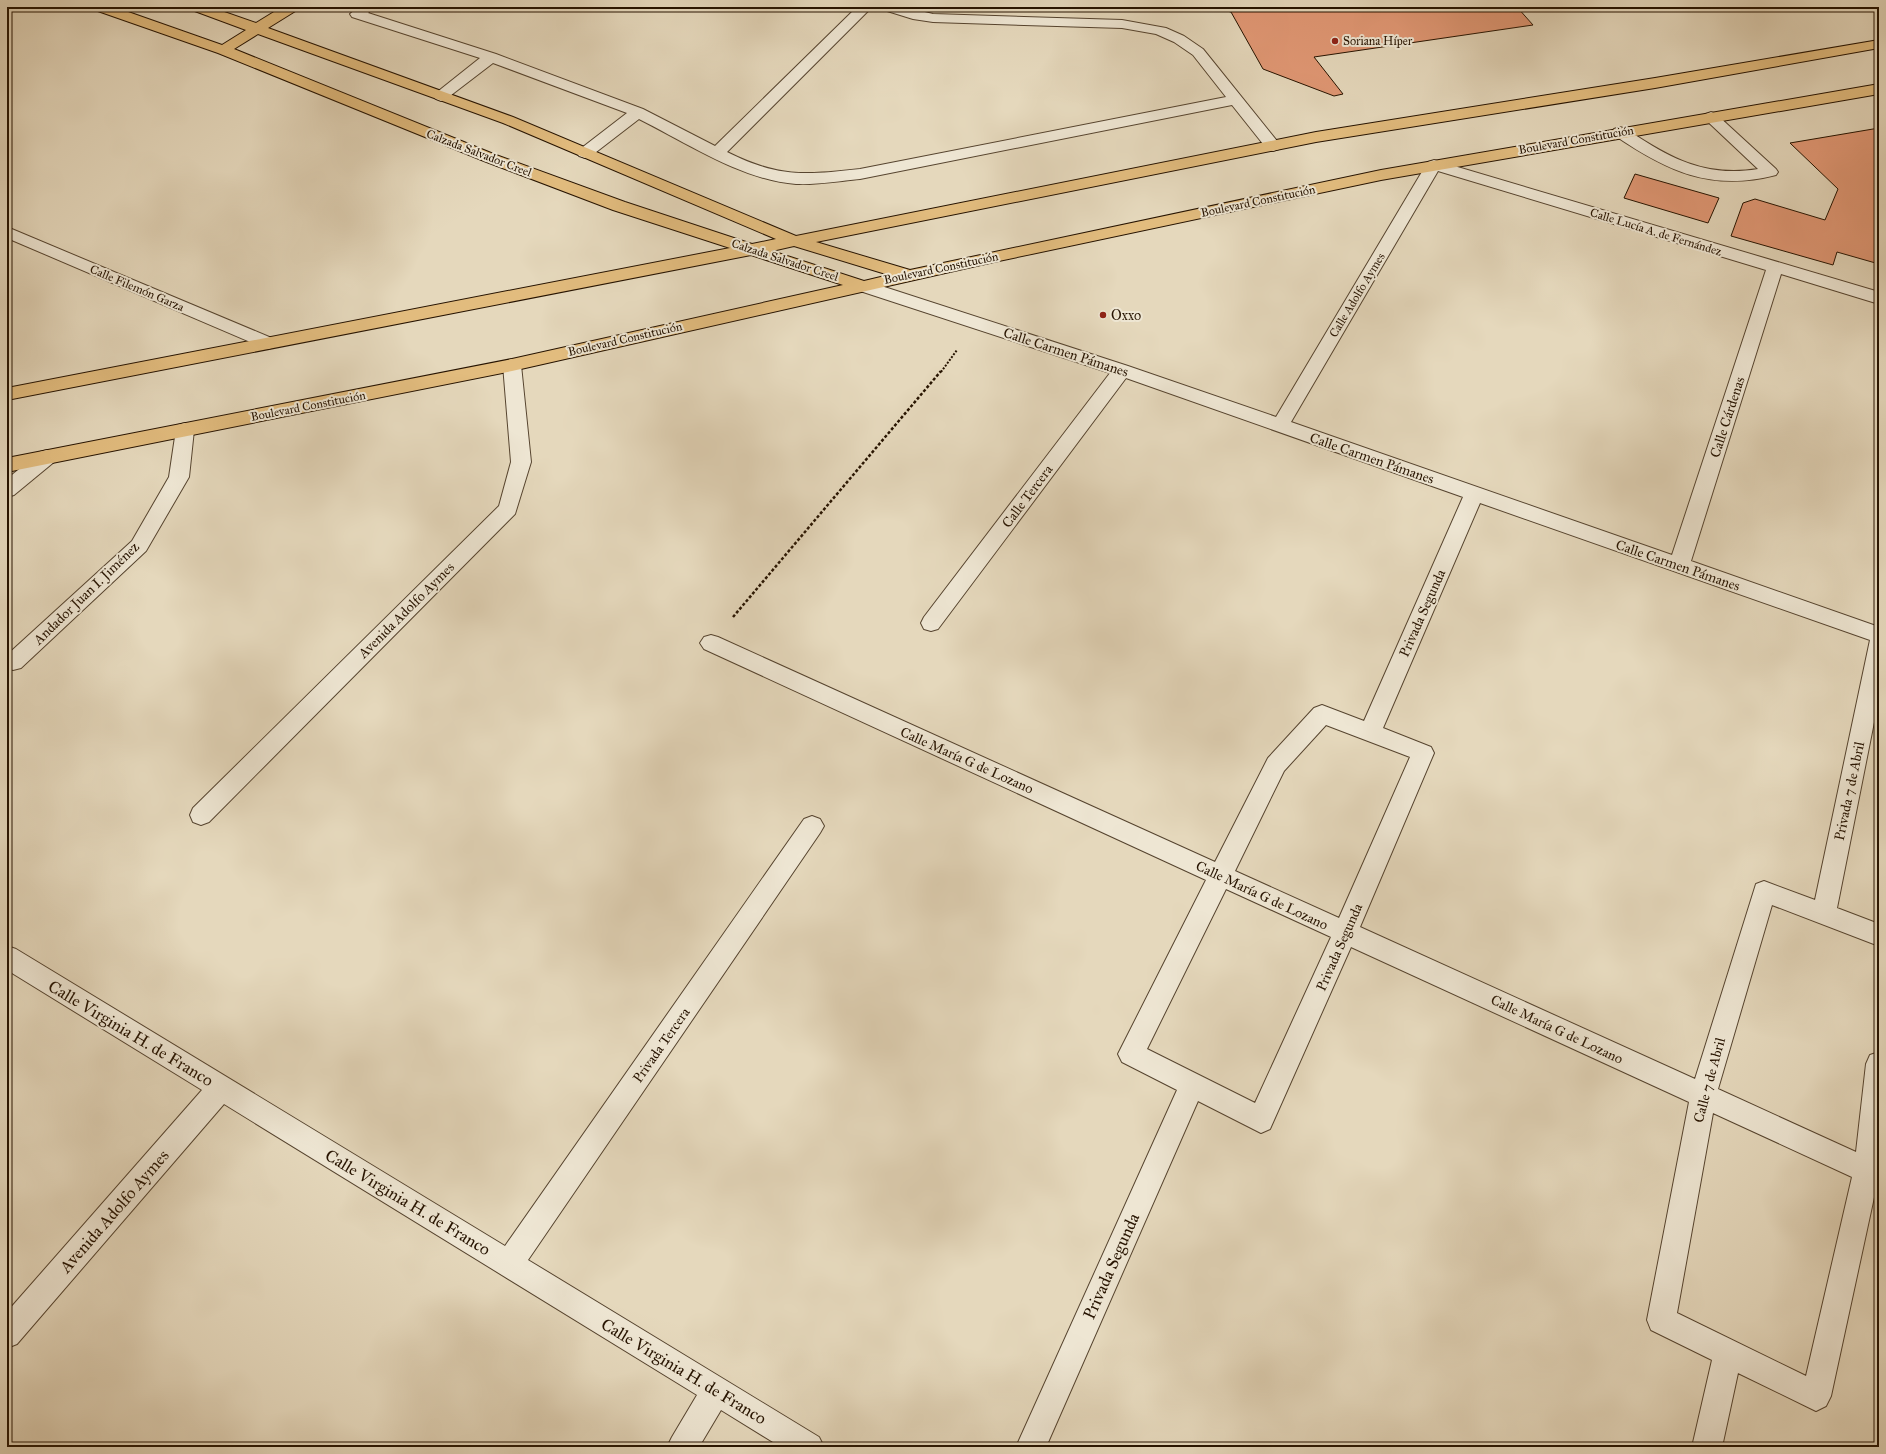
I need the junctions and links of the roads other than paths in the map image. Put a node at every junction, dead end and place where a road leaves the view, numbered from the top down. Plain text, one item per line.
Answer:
1 (100, 7) edge
2 (197, 7) edge
3 (292, 7) edge
4 (367, 7) edge
5 (865, 7) edge
6 (889, 7) edge
7 (221, 10) edge
8 (258, 28) junction
9 (181, 35) junction
10 (1879, 44) edge
11 (1852, 49) junction
12 (222, 50) junction
13 (1879, 56) edge
14 (490, 57) junction
15 (1879, 89) edge
16 (441, 96) junction
17 (1236, 100) junction
18 (638, 112) junction
19 (1711, 117) junction
20 (1620, 132) junction
21 (1273, 146) junction
22 (585, 153) junction
23 (717, 153) junction
24 (1434, 165) junction
25 (7, 232) edge
26 (794, 240) junction
27 (752, 249) junction
28 (1775, 267) junction
29 (909, 276) junction
30 (863, 286) junction
31 (1879, 298) edge
32 (268, 344) junction
33 (512, 365) junction
34 (1122, 370) junction
35 (7, 394) edge
36 (1280, 426) junction
37 (185, 430) junction
38 (47, 457) junction
39 (7, 465) edge
40 (7, 490) edge
41 (1474, 494) junction
42 (1679, 566) junction
43 (931, 623) dead end
44 (1879, 636) edge
45 (711, 643) road end
46 (1879, 644) edge
47 (13, 662) dead end
48 (1370, 732) junction
49 (201, 815) dead end
50 (812, 826) dead end
51 (1220, 876) junction
52 (1824, 914) junction
53 (1346, 933) junction
54 (1879, 935) edge
55 (7, 957) edge
56 (1879, 1064) edge
57 (1192, 1085) junction
58 (221, 1088) junction
59 (1703, 1096) junction
60 (1873, 1173) edge
61 (509, 1264) junction
62 (7, 1334) edge
63 (1728, 1353) junction
64 (716, 1390) junction
65 (682, 1447) edge
66 (808, 1447) edge
67 (1031, 1447) edge
68 (1707, 1447) edge

1 - 9 main road, Calzada Salvador Creel
2 - 7 main road, Calzada Salvador Creel
3 - 8 main road
4 - 14 street
5 - 23 street
6 - 17 street
7 - 8 main road, Calzada Salvador Creel
7 - 9 main road
8 - 12 main road
8 - 16 main road, Calzada Salvador Creel
9 - 12 main road, Calzada Salvador Creel
10 - 11 main road
11 - 13 main road
11 - 21 main road
12 - 27 main road, Calzada Salvador Creel
14 - 16 street
14 - 18 street
15 - 19 main road, Boulevard Constitución
16 - 22 main road, Calzada Salvador Creel
17 - 21 street
17 - 23 street
18 - 22 street
18 - 23 street
19 - 20 main road, Boulevard Constitución
19 - 20 street
20 - 24 main road, Boulevard Constitución
21 - 26 main road
22 - 26 main road, Calzada Salvador Creel
24 - 28 street, Calle Lucía A. de Fernández
24 - 29 main road, Boulevard Constitución
24 - 36 street, Calle Adolfo Aymes
25 - 32 street, Calle Filemón Garza
26 - 27 main road
26 - 29 main road, Calzada Salvador Creel
27 - 30 main road, Calzada Salvador Creel
27 - 32 main road
28 - 31 street, Calle Lucía A. de Fernández
28 - 42 street, Calle Cárdenas
29 - 30 main road, Boulevard Constitución
30 - 33 main road, Boulevard Constitución
30 - 34 street, Calle Carmen Pámanes
32 - 35 main road
33 - 37 main road, Boulevard Constitución
33 - 49 street, Avenida Adolfo Aymes
34 - 36 street, Calle Carmen Pámanes
34 - 43 street, Calle Tercera
36 - 41 street, Calle Carmen Pámanes
37 - 38 main road, Boulevard Constitución
37 - 47 street, Andador Juan I. Jiménez
38 - 39 main road, Boulevard Constitución
38 - 40 street
41 - 42 street, Calle Carmen Pámanes
41 - 48 street, Privada Segunda
42 - 44 street, Calle Carmen Pámanes
45 - 51 street, Calle María G de Lozano
46 - 52 street, Privada 7 de Abril
48 - 51 street, Privada Segunda
48 - 53 street, Privada Segunda
50 - 61 street, Privada Tercera
51 - 53 street, Calle María G de Lozano
51 - 57 street, Privada Segunda
52 - 54 street, Calle 7 de Abril
52 - 59 street, Calle 7 de Abril
53 - 57 street, Privada Segunda
53 - 59 street, Calle María G de Lozano
55 - 58 street, Calle Virginia H. de Franco
56 - 60 street, Calle 7 de Abril
57 - 67 street, Privada Segunda
58 - 61 street, Calle Virginia H. de Franco
58 - 62 street, Avenida Adolfo Aymes
59 - 60 street, Calle María G de Lozano
59 - 63 street, Calle 7 de Abril
60 - 63 street, Calle 7 de Abril
61 - 64 street, Calle Virginia H. de Franco
63 - 68 street
64 - 65 street
64 - 66 street, Calle Virginia H. de Franco

